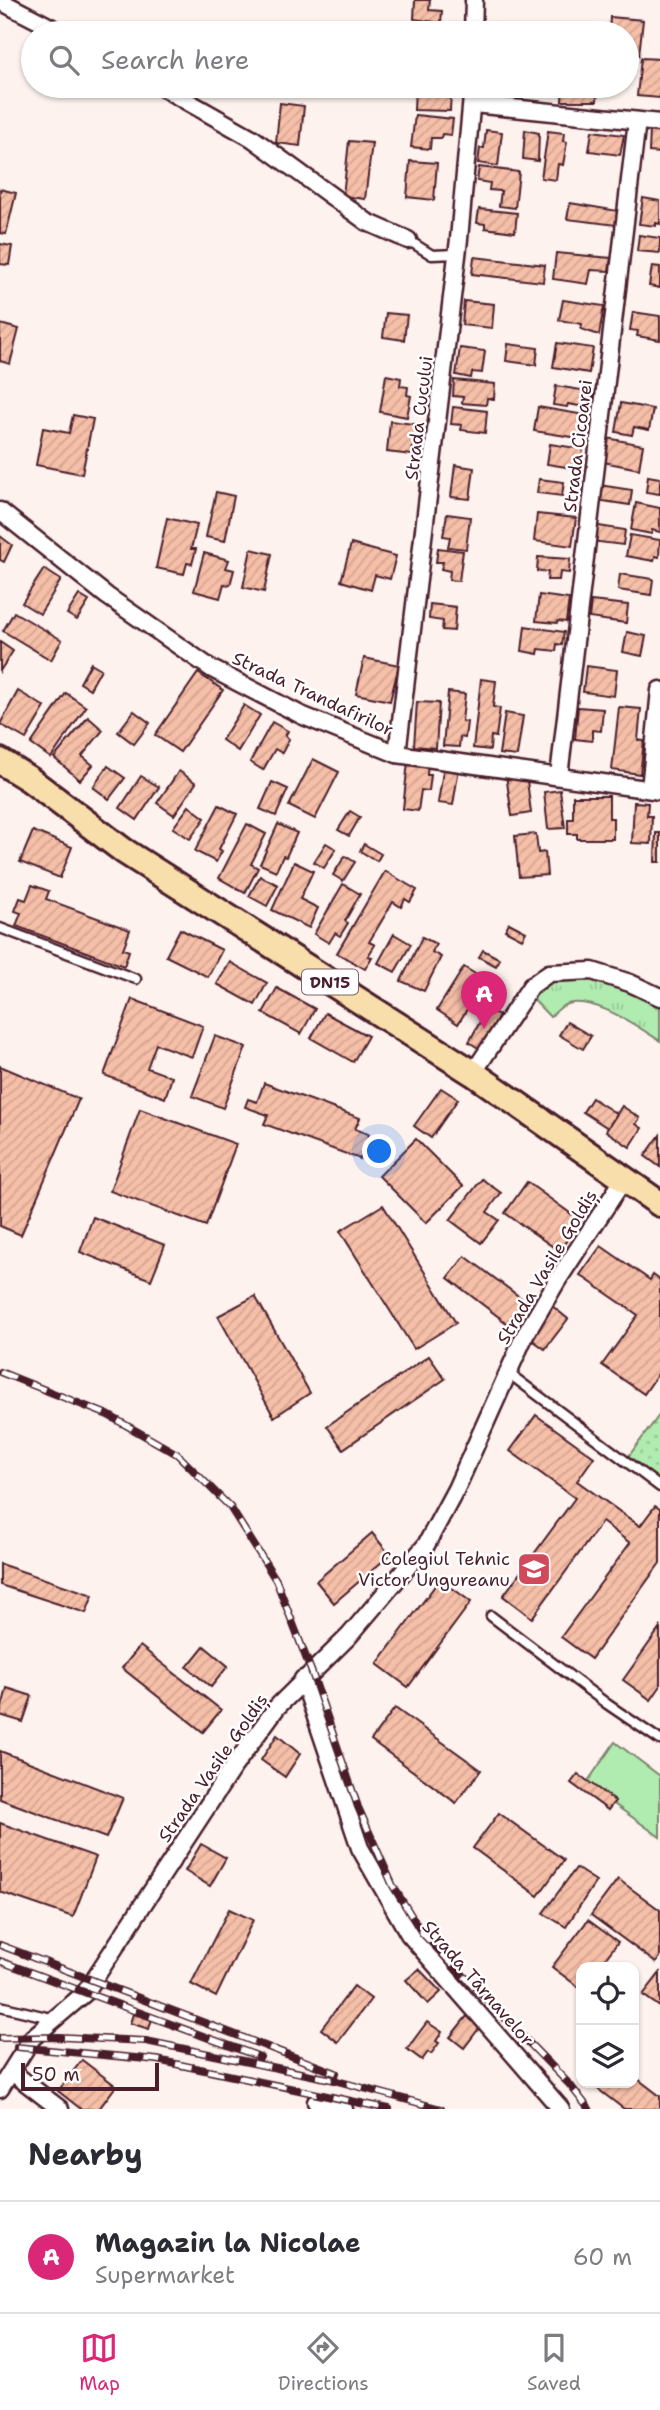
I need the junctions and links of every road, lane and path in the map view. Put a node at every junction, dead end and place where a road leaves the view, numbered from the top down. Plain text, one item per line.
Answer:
1 (474, 0) edge
2 (0, 1) edge
3 (39, 21) edge
4 (474, 21) edge
5 (181, 98) edge
6 (473, 98) edge
7 (473, 104) junction
8 (637, 121) junction
9 (660, 123) edge
10 (408, 240) joint
11 (457, 254) junction
12 (0, 511) edge
13 (660, 690) edge
14 (397, 754) junction
15 (0, 761) edge
16 (559, 776) junction
17 (655, 790) edge
18 (0, 928) edge
19 (136, 979) dead end
20 (660, 998) edge
21 (473, 1073) junction
22 (624, 1179) junction
23 (660, 1204) edge
24 (507, 1372) junction
25 (660, 1487) edge
26 (491, 1616) dead end
27 (303, 1679) junction
28 (660, 1740) edge
29 (0, 2006) edge
30 (55, 2019) junction
31 (12, 2073) junction
32 (0, 2089) edge
33 (316, 2102) dead end
34 (60, 2109) edge
35 (344, 2109) edge
36 (561, 2109) edge

1 - 4 street
2 - 3 street
5 - 10 street
6 - 7 street, Strada Cucului
7 - 8 street
7 - 11 street, Strada Cucului
8 - 9 street
8 - 16 street, Strada Cicoarei
10 - 11 lane
11 - 14 street, Strada Cucului
12 - 14 street, Strada Trandafirilor
13 - 17 street
14 - 16 street, Strada Trandafirilor
15 - 21 main road, DN15
16 - 17 street, Strada Trandafirilor
18 - 19 lane
20 - 21 street
21 - 22 main road, DN15
22 - 23 main road, DN15
22 - 24 street, Strada Vasile Goldiș
24 - 25 lane
24 - 27 street, Strada Vasile Goldiș
26 - 28 lane
27 - 30 street, Strada Vasile Goldiș
27 - 36 street, Strada Târnavelor
29 - 30 lane
30 - 31 street, Strada Vasile Goldiș
31 - 32 street, Strada Vasile Goldiș
31 - 34 street
33 - 35 street

